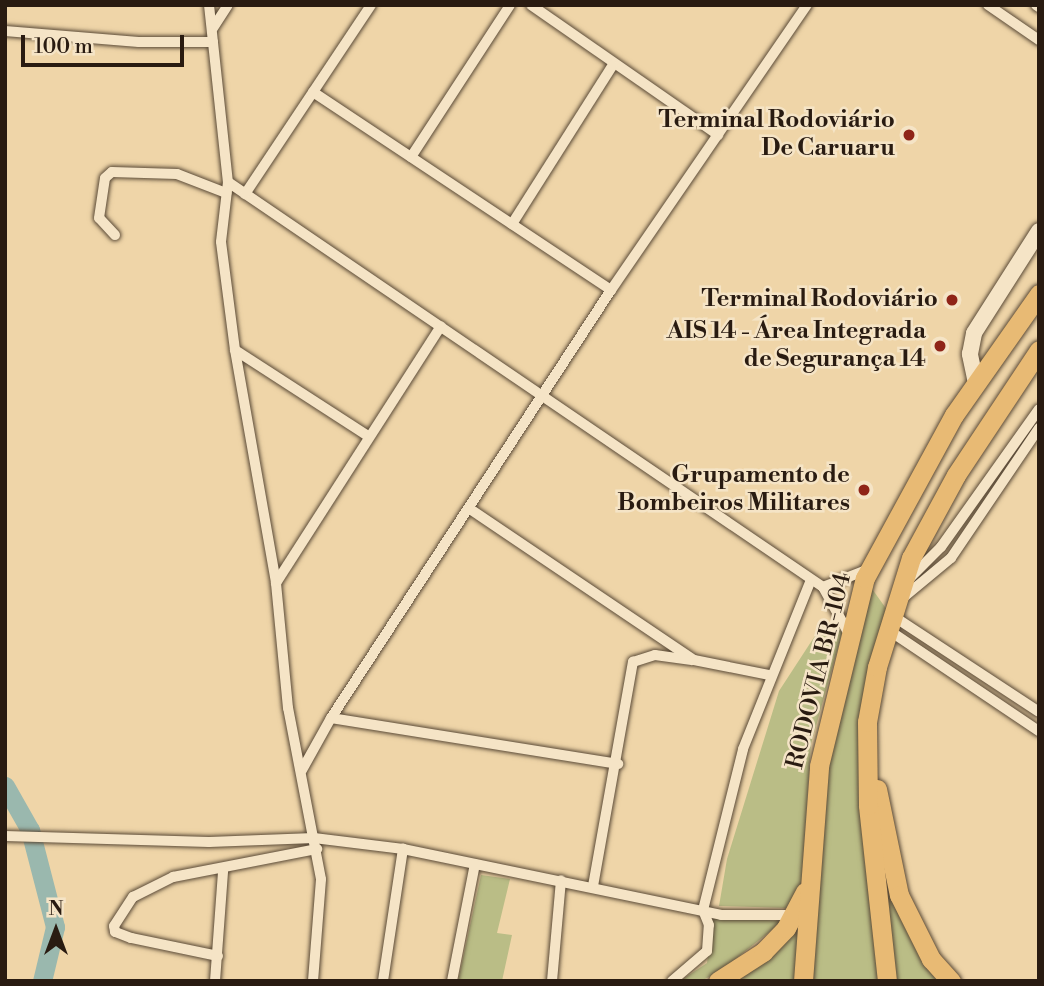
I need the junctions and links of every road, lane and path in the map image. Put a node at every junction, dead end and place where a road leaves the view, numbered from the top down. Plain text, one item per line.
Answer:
1 (209, 5) edge
2 (228, 5) edge
3 (371, 5) edge
4 (510, 5) edge
5 (531, 5) edge
6 (807, 5) edge
7 (988, 5) edge
8 (213, 28) junction
9 (5, 31) edge
10 (1039, 40) edge
11 (213, 42) junction
12 (613, 65) junction
13 (313, 92) junction
14 (718, 135) junction
15 (411, 158) junction
16 (227, 187) junction
17 (245, 194) junction
18 (512, 224) junction
19 (1039, 230) edge
20 (116, 235) dead end
21 (611, 290) junction
22 (1039, 294) edge
23 (441, 326) junction
24 (235, 350) junction
25 (1039, 350) edge
26 (976, 383) junction
27 (542, 398) junction
28 (1039, 409) edge
29 (1039, 428) edge
30 (368, 436) junction
31 (470, 509) junction
32 (869, 568) junction
33 (810, 582) junction
34 (276, 583) junction
35 (822, 587) junction
36 (892, 610) junction
37 (850, 635) junction
38 (694, 660) junction
39 (769, 675) junction
40 (1039, 712) edge
41 (331, 718) junction
42 (1039, 731) edge
43 (868, 738) junction
44 (618, 764) junction
45 (302, 770) junction
46 (5, 836) edge
47 (26, 838) junction
48 (5, 844) edge
49 (316, 844) junction
50 (403, 849) junction
51 (475, 864) junction
52 (223, 871) junction
53 (561, 880) junction
54 (809, 885) junction
55 (593, 886) junction
56 (703, 910) junction
57 (793, 915) junction
58 (218, 956) junction
59 (215, 981) edge
60 (313, 981) edge
61 (383, 981) edge
62 (452, 981) edge
63 (552, 981) edge
64 (672, 981) edge
65 (718, 981) edge
66 (803, 981) edge
67 (887, 981) edge
68 (951, 981) edge

1 - 8 street
2 - 8 street
3 - 13 street
4 - 15 street
5 - 12 street
6 - 14 street
7 - 10 street
8 - 11 street
9 - 11 street
11 - 16 street
12 - 14 street
12 - 18 street
13 - 15 street
13 - 17 street
14 - 21 street
15 - 18 street
16 - 17 street
16 - 20 street
16 - 24 street
17 - 23 street
18 - 21 street
19 - 26 street
21 - 27 street
22 - 26 highway, RODOVIA BR-104
23 - 27 street
23 - 30 street
24 - 30 street
24 - 34 street
25 - 36 highway
26 - 32 highway, RODOVIA BR-104
27 - 31 street
27 - 33 street
28 - 36 street
29 - 36 street
30 - 34 street
31 - 38 street
31 - 41 street
32 - 35 street
32 - 37 highway, RODOVIA BR-104
33 - 35 street
33 - 39 street
34 - 45 street
35 - 37 street
36 - 40 street
36 - 42 street
36 - 43 highway
37 - 54 highway, RODOVIA BR-104
38 - 39 street
38 - 44 street
39 - 56 street
41 - 44 street
41 - 45 street
43 - 67 highway
43 - 68 highway
44 - 55 street
45 - 49 street
46 - 47 street
47 - 48 street
47 - 49 street
49 - 50 street
49 - 52 street
49 - 60 street
50 - 51 street
50 - 61 street
51 - 53 street
51 - 62 street
52 - 58 street
52 - 58 street
53 - 55 street
53 - 63 street
54 - 57 highway
54 - 66 highway, RODOVIA BR-104
55 - 56 street
56 - 57 street
56 - 64 street
57 - 65 highway
58 - 59 street

